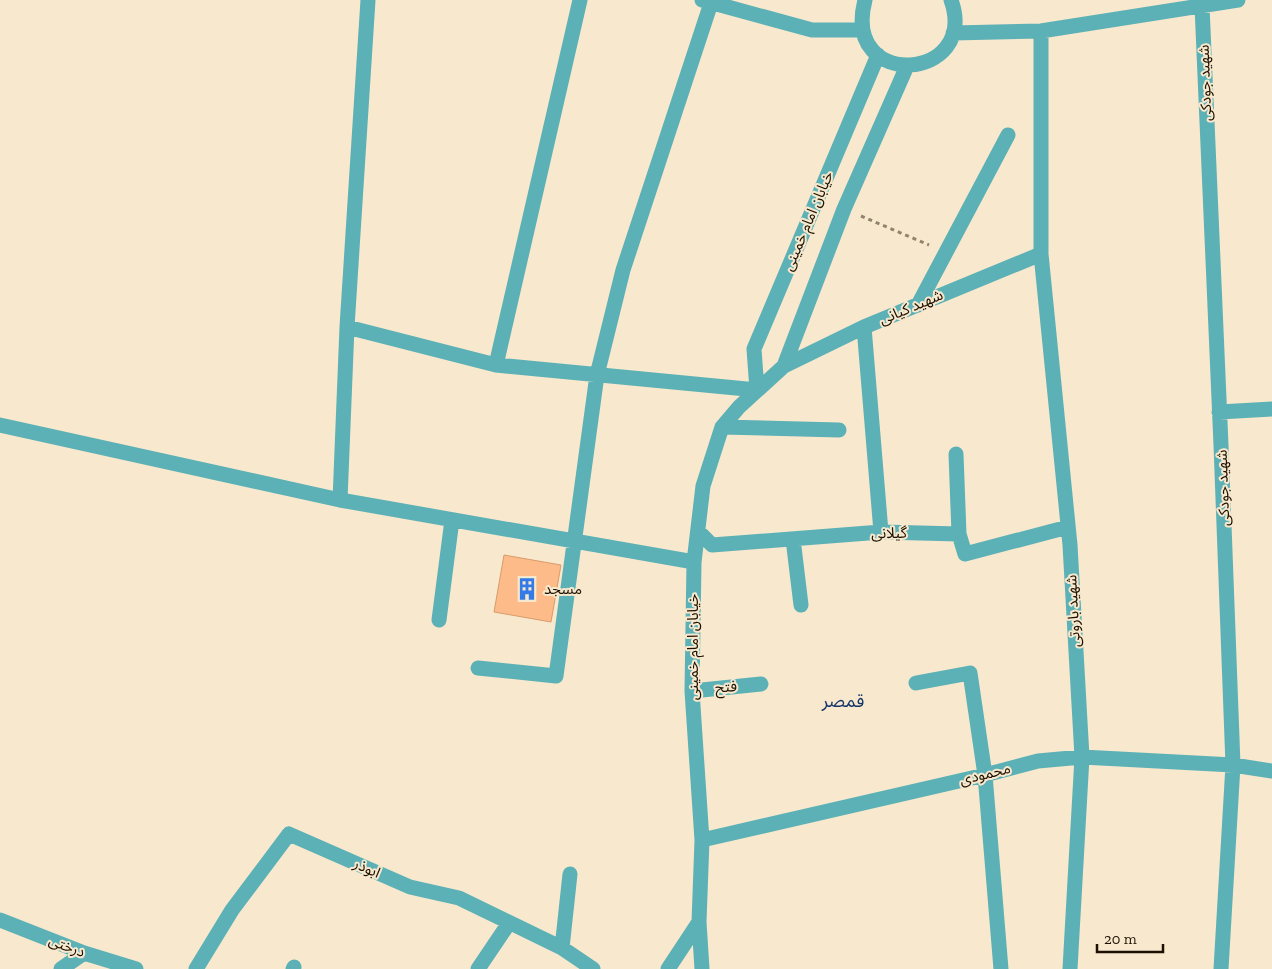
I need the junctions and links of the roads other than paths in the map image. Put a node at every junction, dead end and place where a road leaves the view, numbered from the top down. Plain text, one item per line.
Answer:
1 (368, 0) edge
2 (580, 0) edge
3 (865, 0) edge
4 (955, 0) edge
5 (1238, 0) edge
6 (706, 1) edge
7 (1202, 6) junction
8 (862, 30) junction
9 (1041, 31) junction
10 (953, 33) junction
11 (878, 56) junction
12 (907, 66) junction
13 (1008, 135) dead end
14 (1041, 254) junction
15 (918, 305) junction
16 (347, 327) junction
17 (864, 327) junction
18 (496, 365) junction
19 (784, 366) junction
20 (597, 375) junction
21 (757, 390) junction
22 (1272, 409) edge
23 (1219, 412) junction
24 (0, 425) edge
25 (722, 427) junction
26 (838, 430) dead end
27 (956, 454) dead end
28 (340, 500) junction
29 (452, 520) junction
30 (1068, 527) junction
31 (698, 531) junction
32 (881, 532) junction
33 (959, 534) junction
34 (793, 538) junction
35 (574, 541) junction
36 (694, 562) junction
37 (801, 605) dead end
38 (439, 620) dead end
39 (478, 668) dead end
40 (916, 683) dead end
41 (761, 684) dead end
42 (692, 691) junction
43 (1082, 757) junction
44 (1233, 765) junction
45 (1272, 770) edge
46 (985, 775) junction
47 (702, 840) junction
48 (570, 874) dead end
49 (0, 920) edge
50 (509, 922) junction
51 (699, 922) junction
52 (562, 948) junction
53 (84, 953) junction
54 (61, 969) edge
55 (136, 969) edge
56 (196, 969) edge
57 (478, 969) edge
58 (593, 969) edge
59 (668, 969) edge
60 (702, 969) edge
61 (1001, 969) edge
62 (1070, 969) edge
63 (1221, 969) edge

1 - 16 street
2 - 18 street
3 - 8 street
4 - 10 street
5 - 7 street
6 - 8 street
6 - 20 street
7 - 9 street
7 - 23 street, شهید جودکی
8 - 11 street
9 - 10 street
9 - 14 street, شهید باروتی
10 - 12 street
11 - 12 street
11 - 21 street, خیابان امام خمینی
12 - 19 street, خیابان امام خمینی
13 - 15 street
14 - 15 street, شهید کیانی
14 - 30 street, شهید باروتی
15 - 17 street, شهید کیانی
16 - 18 street
16 - 28 street
17 - 19 street, شهید کیانی
17 - 32 street
18 - 20 street
19 - 21 street, خیابان امام خمینی
20 - 21 street
20 - 35 street
21 - 25 street, خیابان امام خمینی
22 - 23 street
23 - 44 street, شهید جودکی
24 - 28 street
25 - 26 street
25 - 31 street, خیابان امام خمینی
27 - 33 street
28 - 29 street
29 - 35 street
29 - 38 street
30 - 33 street
30 - 43 street, شهید باروتی
31 - 34 street, گیلانی
31 - 36 street, خیابان امام خمینی
32 - 33 street, گیلانی
32 - 34 street, گیلانی
34 - 37 street
35 - 36 street
35 - 39 street
36 - 42 street, خیابان امام خمینی
40 - 46 street
41 - 42 street, فتح
42 - 47 street, خیابان امام خمینی
43 - 44 street, محمودی
43 - 46 street, محمودی
43 - 62 street, شهید باروتی
44 - 45 street, محمودی
44 - 63 street, شهید جودکی
46 - 47 street, محمودی
46 - 61 street
47 - 51 street, خیابان امام خمینی
48 - 52 street
49 - 53 street, درختی
50 - 52 street, ابوذر
50 - 56 street, ابوذر
50 - 57 street
51 - 59 street
51 - 60 street, خیابان امام خمینی
52 - 58 street, ابوذر
53 - 54 street
53 - 55 street, درختی

